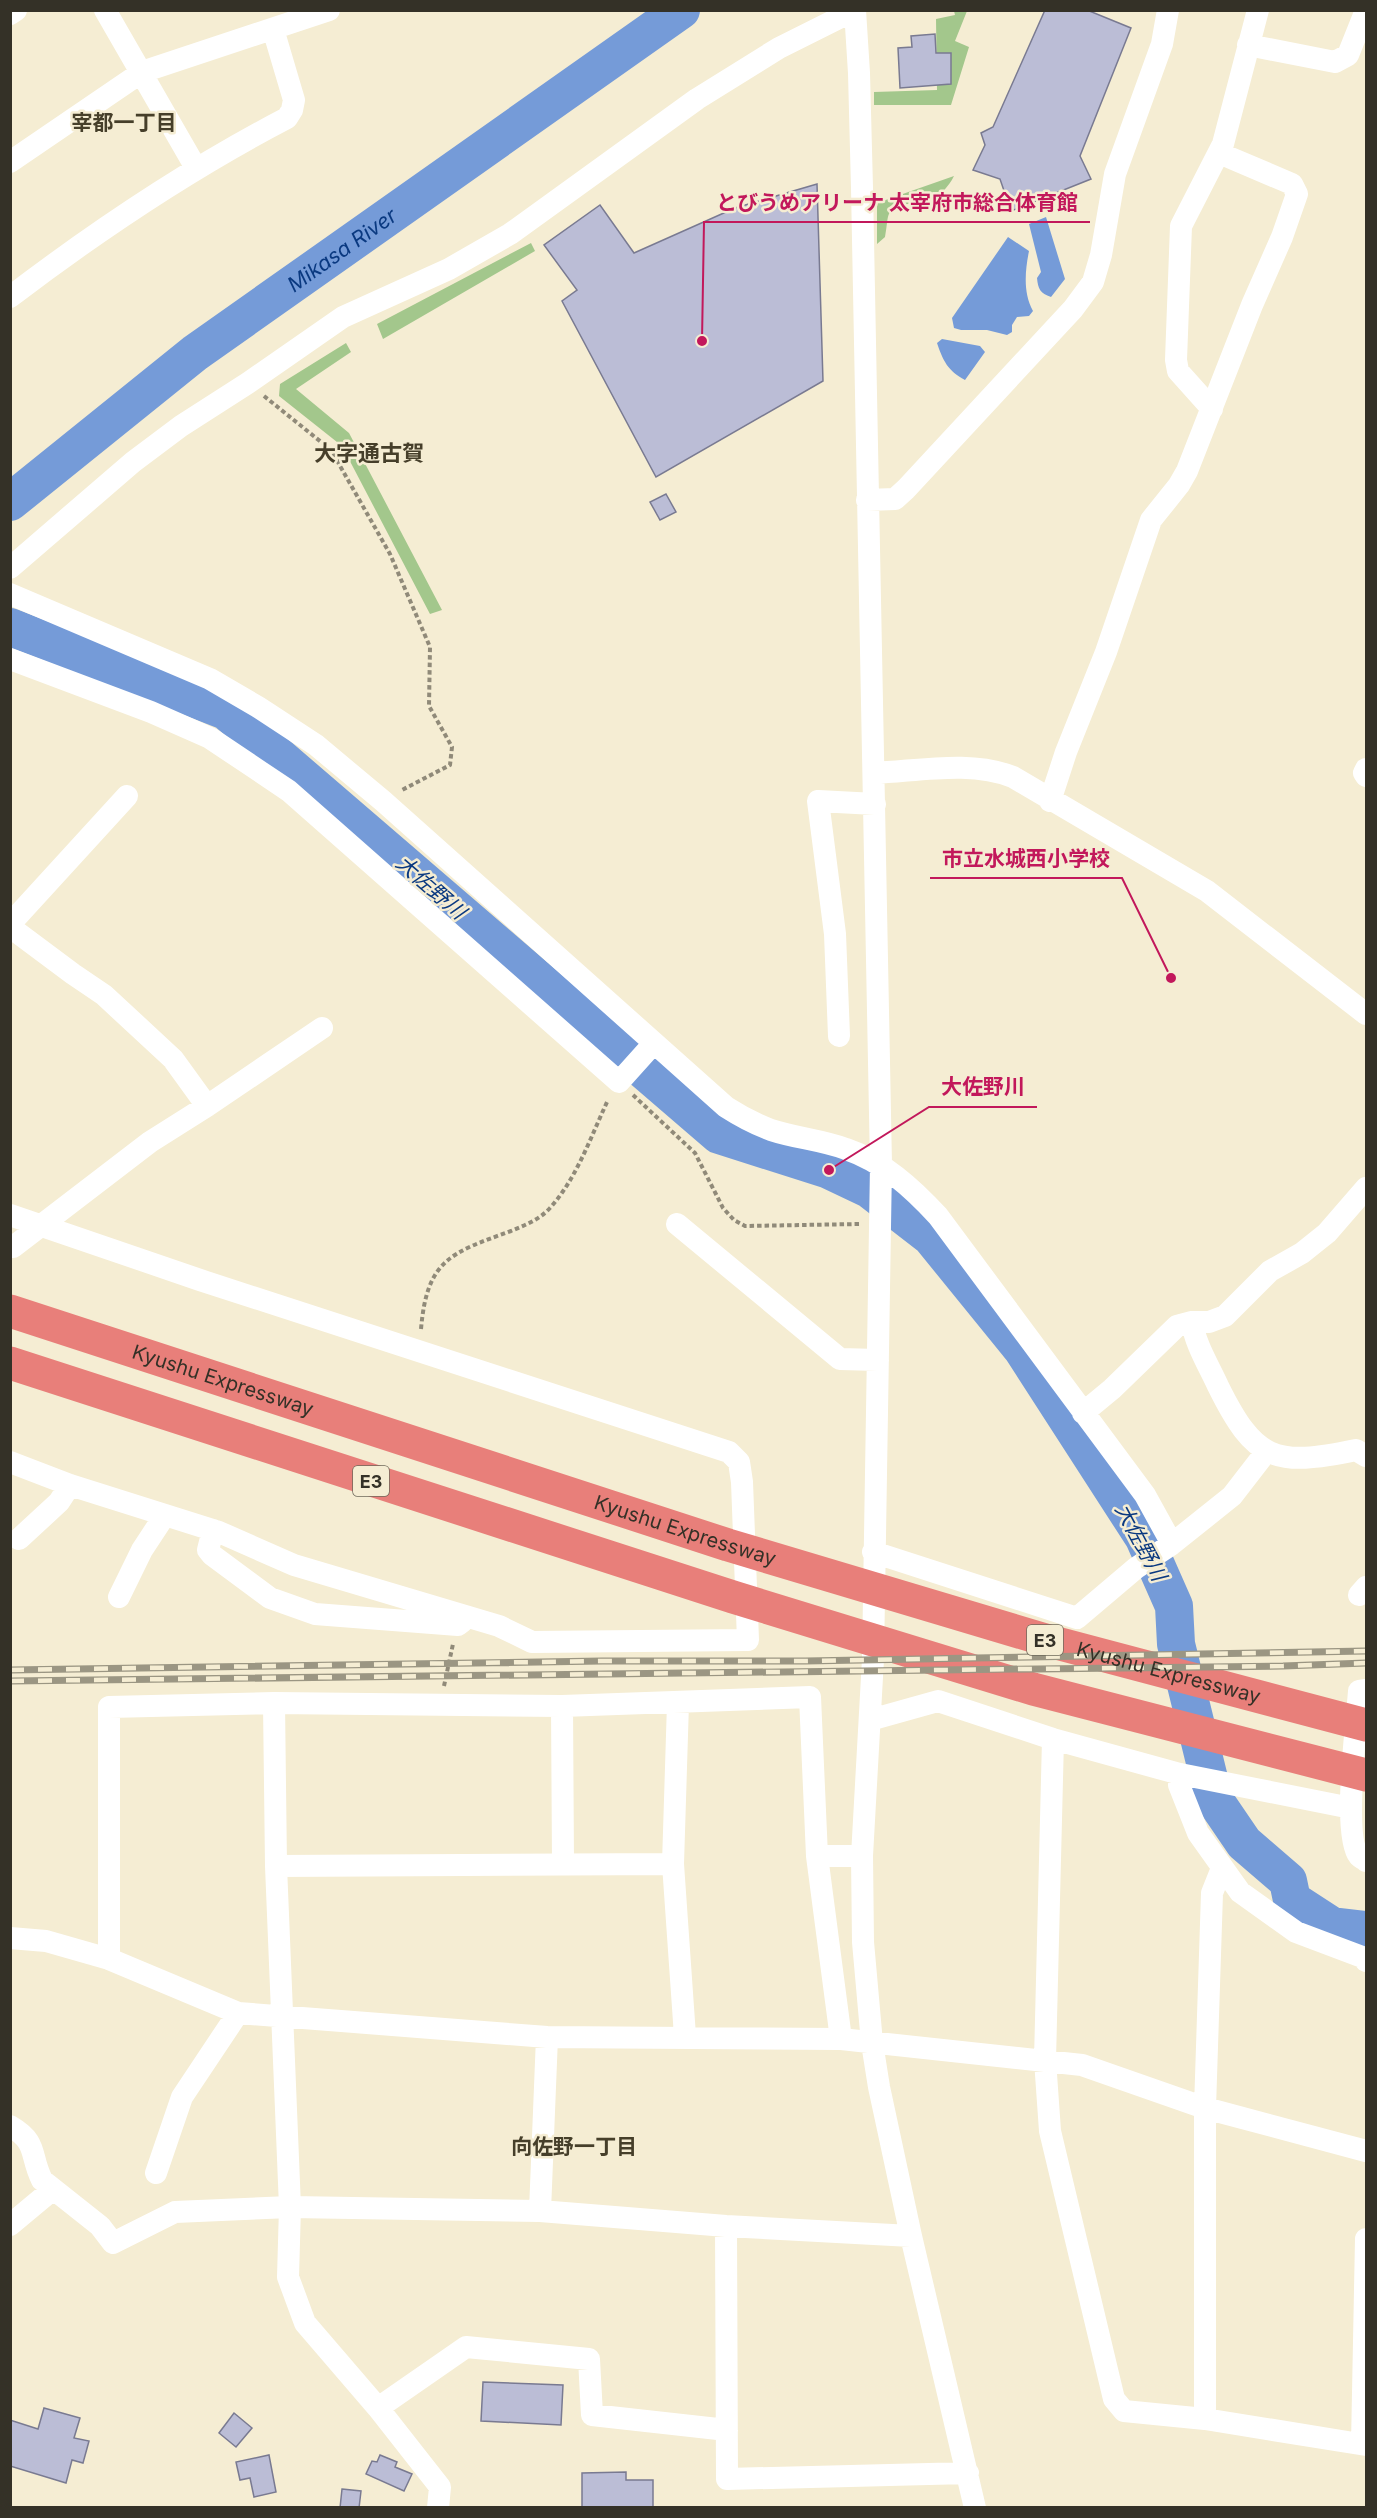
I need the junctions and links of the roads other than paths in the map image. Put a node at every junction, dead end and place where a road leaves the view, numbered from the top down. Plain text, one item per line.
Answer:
1 (16, 10) edge
2 (105, 10) edge
3 (329, 10) edge
4 (855, 10) edge
5 (1168, 10) edge
6 (1258, 10) edge
7 (1366, 10) edge
8 (10, 14) edge
9 (273, 29) junction
10 (1248, 45) junction
11 (142, 72) junction
12 (1219, 153) junction
13 (10, 162) edge
14 (196, 168) junction
15 (10, 297) edge
16 (1212, 409) junction
17 (867, 500) junction
18 (10, 567) edge
19 (10, 594) edge
20 (10, 659) edge
21 (1366, 769) edge
22 (874, 773) junction
23 (1366, 776) edge
24 (127, 796) dead end
25 (1050, 801) junction
26 (874, 804) junction
27 (10, 925) edge
28 (1366, 1014) edge
29 (322, 1028) dead end
30 (839, 1036) dead end
31 (654, 1043) junction
32 (207, 1106) junction
33 (881, 1165) junction
34 (1366, 1188) edge
35 (10, 1215) edge
36 (677, 1224) dead end
37 (41, 1226) junction
38 (13, 1247) dead end
39 (10, 1311) edge
40 (1192, 1322) junction
41 (878, 1360) junction
42 (10, 1363) edge
43 (1083, 1413) junction
44 (1266, 1452) junction
45 (1366, 1456) edge
46 (10, 1462) edge
47 (70, 1485) junction
48 (165, 1515) junction
49 (213, 1530) junction
50 (19, 1539) dead end
51 (1172, 1544) junction
52 (873, 1552) junction
53 (119, 1597) dead end
54 (463, 1621) junction
55 (1366, 1690) edge
56 (274, 1703) junction
57 (678, 1703) junction
58 (562, 1706) junction
59 (870, 1720) junction
60 (1366, 1725) edge
61 (1053, 1739) junction
62 (1180, 1774) junction
63 (1365, 1775) edge
64 (1350, 1808) junction
65 (817, 1856) junction
66 (862, 1856) junction
67 (1366, 1861) edge
68 (562, 1863) junction
69 (673, 1864) junction
70 (276, 1866) junction
71 (1222, 1868) junction
72 (10, 1938) edge
73 (109, 1959) junction
74 (1366, 1961) edge
75 (238, 2013) junction
76 (281, 2015) junction
77 (685, 2036) junction
78 (547, 2037) junction
79 (841, 2039) junction
80 (872, 2043) junction
81 (1045, 2061) junction
82 (1205, 2108) junction
83 (10, 2126) edge
84 (1366, 2151) edge
85 (156, 2173) dead end
86 (52, 2190) junction
87 (290, 2206) junction
88 (540, 2211) junction
89 (10, 2225) edge
90 (726, 2226) junction
91 (911, 2236) junction
92 (1366, 2239) edge
93 (378, 2408) junction
94 (1205, 2419) junction
95 (727, 2430) junction
96 (1364, 2444) edge
97 (968, 2473) junction
98 (438, 2508) edge
99 (975, 2508) edge

1 - 8 street
2 - 11 street
3 - 9 street
4 - 17 street
4 - 18 street
5 - 17 street
6 - 10 street
7 - 10 street
9 - 11 street
9 - 14 street
10 - 12 street
11 - 13 street
11 - 14 street
12 - 16 street
12 - 16 street
14 - 15 street
16 - 25 street
17 - 22 street
19 - 31 street
20 - 31 street
21 - 23 street
22 - 25 street
22 - 26 street
24 - 27 street
25 - 28 street
26 - 30 street
26 - 33 street
27 - 32 street
29 - 32 street
31 - 33 street
32 - 37 street
33 - 41 street
33 - 43 street
34 - 40 street
35 - 37 street
36 - 41 street
37 - 38 street
37 - 54 street
39 - 60 highway, Kyushu Expressway / E3
40 - 43 street
40 - 44 street
41 - 52 street
42 - 63 highway, E3
43 - 51 street
44 - 45 street
44 - 51 street
46 - 47 street
47 - 48 street
47 - 50 street
48 - 49 street
48 - 53 street
49 - 54 street
49 - 54 street
51 - 52 street
52 - 59 street
55 - 64 street
56 - 58 street
56 - 70 street
56 - 73 street
57 - 58 street
57 - 65 street
57 - 69 street
58 - 68 street
59 - 61 street
59 - 66 street
61 - 62 street
61 - 81 street
62 - 64 street
62 - 71 street
64 - 67 street
65 - 66 street
65 - 79 street
66 - 80 street
68 - 69 street
68 - 70 street
69 - 77 street
70 - 76 street
71 - 74 street
71 - 82 street
72 - 73 street
73 - 75 street
75 - 76 street
75 - 85 street
76 - 78 street
76 - 87 street
77 - 78 street
77 - 79 street
78 - 88 street
79 - 80 street
80 - 81 street
80 - 91 street
81 - 82 street
81 - 94 street
82 - 84 street
82 - 94 street
83 - 86 street
86 - 87 street
86 - 89 street
87 - 88 street
87 - 93 street
88 - 90 street
90 - 91 street
90 - 95 street
91 - 97 street
92 - 96 street
93 - 95 street
93 - 98 street
94 - 96 street
95 - 97 street
97 - 99 street

